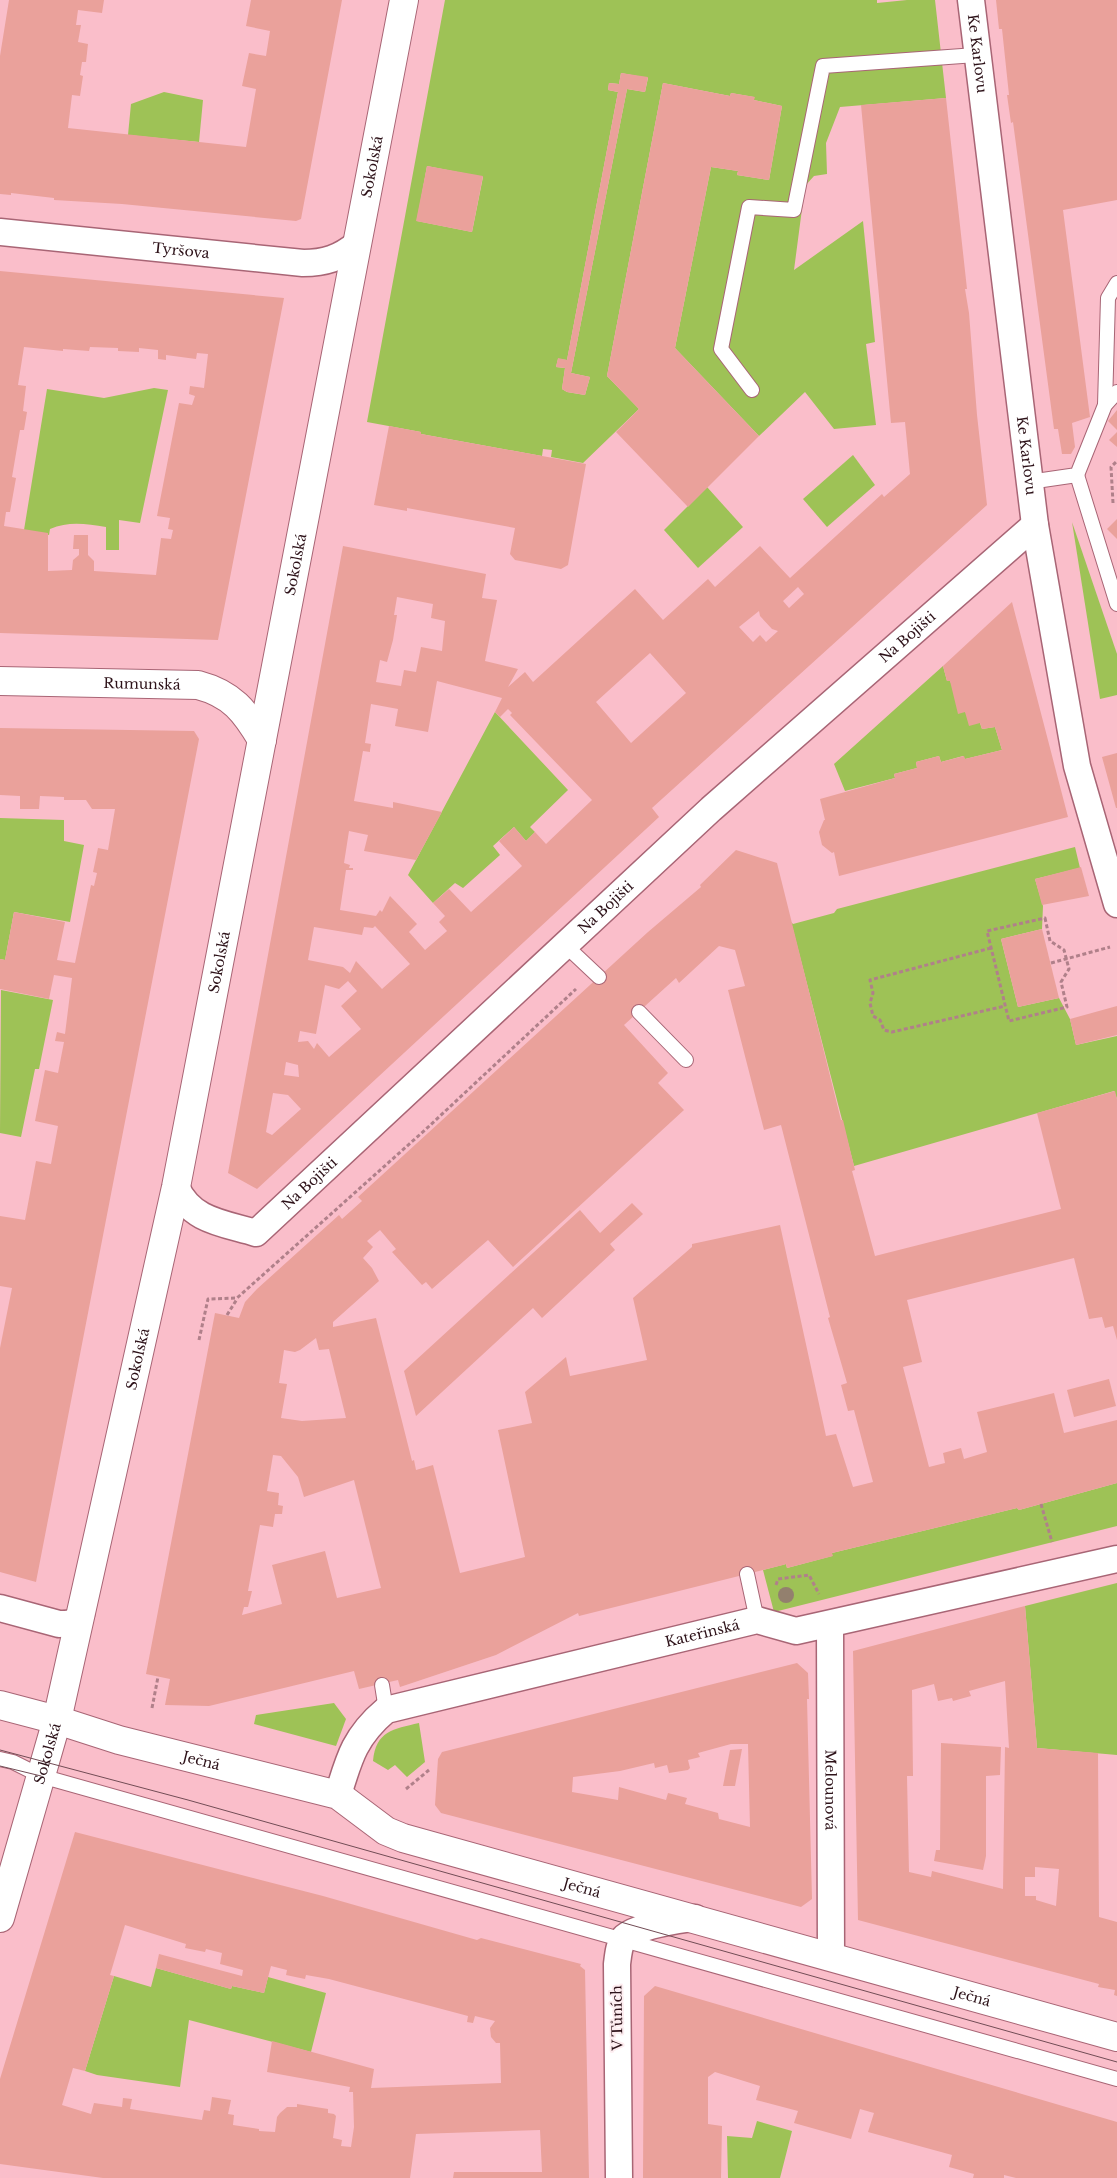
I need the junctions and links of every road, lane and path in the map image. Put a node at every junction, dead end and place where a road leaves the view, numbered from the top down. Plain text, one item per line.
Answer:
1 (404, 0) edge
2 (971, 0) edge
3 (976, 55) junction
4 (0, 232) edge
5 (357, 244) junction
6 (1117, 283) edge
7 (752, 390) dead end
8 (1117, 392) edge
9 (1105, 405) junction
10 (1117, 461) edge
11 (1077, 475) junction
12 (1029, 482) junction
13 (1109, 508) dead end
14 (1035, 525) junction
15 (1104, 564) junction
16 (1117, 574) edge
17 (1117, 604) edge
18 (0, 681) edge
19 (262, 740) junction
20 (1117, 904) edge
21 (565, 945) junction
22 (1110, 947) dead end
23 (991, 948) junction
24 (1067, 959) junction
25 (1051, 963) dead end
26 (596, 975) joint
27 (1005, 1006) junction
28 (639, 1012) dead end
29 (686, 1060) dead end
30 (176, 1187) junction
31 (238, 1298) junction
32 (227, 1315) dead end
33 (199, 1340) dead end
34 (1041, 1504) dead end
35 (1053, 1548) dead end
36 (1117, 1559) edge
37 (747, 1574) dead end
38 (775, 1588) dead end
39 (820, 1596) dead end
40 (0, 1608) edge
41 (80, 1614) junction
42 (757, 1620) junction
43 (830, 1625) junction
44 (158, 1677) dead end
45 (382, 1685) dead end
46 (0, 1705) edge
47 (152, 1708) dead end
48 (386, 1710) junction
49 (57, 1720) junction
50 (6, 1760) edge
51 (429, 1770) dead end
52 (41, 1776) junction
53 (406, 1789) dead end
54 (338, 1796) junction
55 (0, 1914) edge
56 (698, 1918) junction
57 (622, 1939) junction
58 (831, 1956) junction
59 (1117, 2037) edge
60 (1117, 2079) edge
61 (619, 2178) edge

1 - 5 main road, Sokolská
2 - 3 street, Ke Karlovu
3 - 7 lane
3 - 12 street, Ke Karlovu
4 - 5 street, Tyršova
5 - 19 main road, Sokolská
6 - 9 lane
8 - 9 lane
9 - 11 lane
10 - 13 path
11 - 12 lane
11 - 15 lane
12 - 14 street, Ke Karlovu
14 - 20 street, Ke Karlovu
14 - 21 street, Na Bojišti
15 - 16 lane
15 - 17 lane
18 - 19 main road, Rumunská
19 - 30 main road, Sokolská
21 - 26 lane
21 - 30 street, Na Bojišti
22 - 24 path
23 - 24 path
23 - 27 path
23 - 27 path
24 - 25 path
24 - 27 path
26 - 31 path
28 - 29 lane
30 - 41 main road, Sokolská
31 - 32 path
31 - 33 path
34 - 35 path
36 - 43 street, Kateřinská
37 - 42 lane
38 - 39 path
40 - 41 street
41 - 49 main road, Sokolská
42 - 43 street, Kateřinská
42 - 48 street, Kateřinská
43 - 58 street, Melounová
44 - 47 path
45 - 48 lane
46 - 49 main road, Ječná
48 - 54 street, Kateřinská
49 - 52 main road, Sokolská
49 - 54 main road, Ječná
50 - 52 lane
51 - 53 path
52 - 55 main road, Sokolská
52 - 57 lane
54 - 56 main road, Ječná
56 - 57 street
56 - 58 main road, Ječná
57 - 60 lane
57 - 61 street, V Tůních
58 - 59 main road, Ječná

